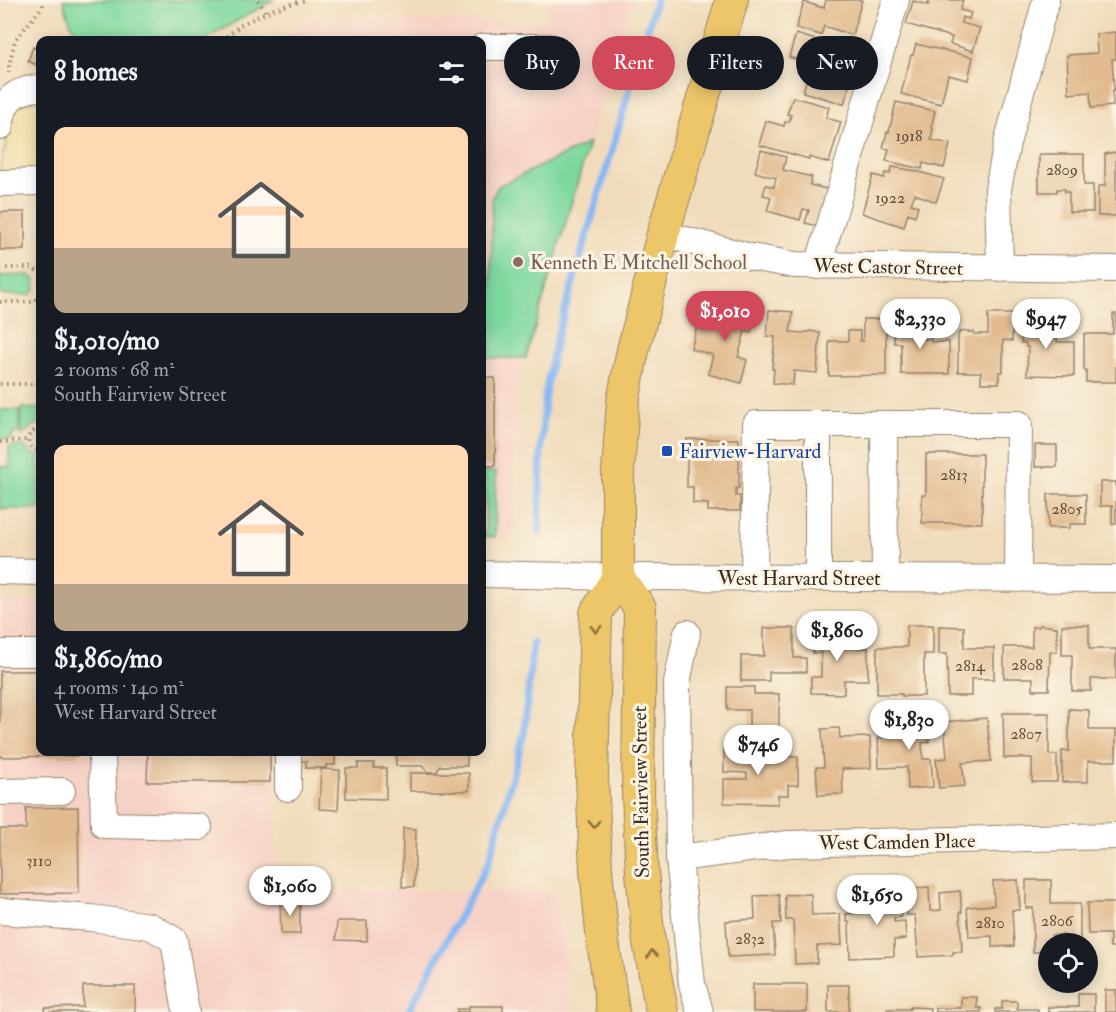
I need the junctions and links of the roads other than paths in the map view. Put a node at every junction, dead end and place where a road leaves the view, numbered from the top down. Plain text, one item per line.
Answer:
1 (732, 0) edge
2 (896, 0) edge
3 (1046, 0) edge
4 (486, 47) edge
5 (504, 47) edge
6 (36, 89) edge
7 (5, 95) edge
8 (0, 127) edge
9 (36, 182) edge
10 (0, 183) edge
11 (663, 234) junction
12 (818, 266) junction
13 (1000, 268) junction
14 (1116, 269) edge
15 (818, 424) junction
16 (884, 424) junction
17 (0, 571) edge
18 (36, 572) edge
19 (486, 574) edge
20 (618, 577) junction
21 (754, 578) junction
22 (818, 578) junction
23 (885, 578) junction
24 (1018, 579) junction
25 (1116, 579) edge
26 (687, 633) dead end
27 (0, 653) edge
28 (36, 653) edge
29 (102, 756) edge
30 (288, 756) edge
31 (288, 788) dead end
32 (62, 791) dead end
33 (0, 792) edge
34 (199, 827) dead end
35 (1116, 836) edge
36 (679, 858) junction
37 (0, 911) edge
38 (186, 1012) edge
39 (613, 1012) edge
40 (662, 1012) edge
41 (700, 1012) edge

1 - 11 main road
2 - 12 street
3 - 13 street
4 - 5 street
6 - 7 street
7 - 8 street
9 - 10 street
11 - 12 street, West Castor Street
11 - 20 main road
12 - 13 street, West Castor Street
13 - 14 street, West Castor Street
15 - 16 street
15 - 21 street
15 - 22 street
16 - 23 street
16 - 24 street
17 - 18 street
19 - 20 street, West Harvard Street
20 - 21 street, West Harvard Street
20 -> 39 main road
40 -> 20 main road, South Fairview Street
21 - 22 street, West Harvard Street
22 - 23 street, West Harvard Street
23 - 24 street, West Harvard Street
24 - 25 street, West Harvard Street
26 - 36 street
27 - 28 street
29 - 34 street
30 - 31 street
32 - 33 street
35 - 36 street, West Camden Place
36 - 41 street
37 - 38 street

